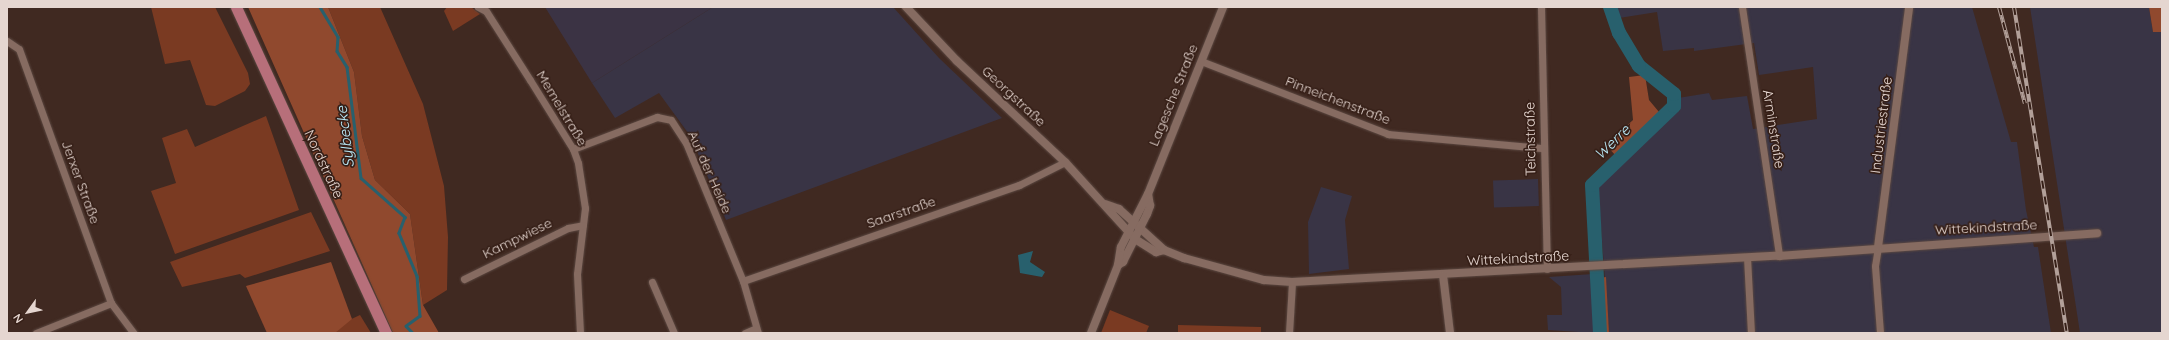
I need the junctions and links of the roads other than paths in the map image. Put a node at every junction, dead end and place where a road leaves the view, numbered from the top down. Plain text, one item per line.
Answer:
1 (236, 7) edge
2 (478, 7) edge
3 (906, 7) edge
4 (1223, 7) edge
5 (1541, 7) edge
6 (1742, 7) edge
7 (1909, 7) edge
8 (7, 41) edge
9 (1201, 61) junction
10 (1543, 148) junction
11 (573, 149) junction
12 (1065, 162) junction
13 (1148, 194) junction
14 (1106, 204) junction
15 (1132, 221) junction
16 (582, 226) junction
17 (1140, 229) junction
18 (1128, 232) junction
19 (2096, 233) dead end
20 (1135, 239) junction
21 (1878, 247) junction
22 (1164, 250) junction
23 (1779, 256) junction
24 (1747, 257) junction
25 (1118, 265) junction
26 (1547, 270) junction
27 (1443, 275) junction
28 (464, 279) dead end
29 (743, 280) junction
30 (652, 282) dead end
31 (1292, 282) junction
32 (111, 303) junction
33 (757, 330) edge
34 (36, 333) edge
35 (134, 333) edge
36 (386, 333) edge
37 (580, 333) edge
38 (674, 333) edge
39 (746, 333) edge
40 (1091, 333) edge
41 (1289, 333) edge
42 (1450, 333) edge
43 (1751, 333) edge
44 (1880, 333) edge

1 - 36 main road, Nordstraße
2 - 11 street, Memelstraße
3 - 12 street, Georgstraße
4 - 9 street, Lagesche Straße
5 - 10 street, Teichstraße
6 - 23 street, Arminstraße
7 - 21 street, Industriestraße
8 - 32 street, Jerxer Straße
9 - 10 street, Pinneichenstraße
9 - 13 street, Lagesche Straße
10 - 26 street, Teichstraße
11 - 16 street, Memelstraße
11 - 29 street, Auf der Heide
12 - 14 street, Georgstraße
12 - 29 street, Saarstraße
13 - 15 street, Lagesche Straße
13 - 17 street, Lagesche Straße
14 - 15 street, Georgstraße
14 - 18 street, Georgstraße
15 - 17 street, Wittekindstraße
15 - 18 street, Lagesche Straße
16 - 28 street, Kampwiese
16 - 37 street, Memelstraße
17 - 20 street, Lagesche Straße
17 - 22 street, Wittekindstraße
18 - 20 street, Georgstraße
18 - 25 street, Lagesche Straße
19 - 21 street, Wittekindstraße
20 - 22 street, Wittekindstraße
20 - 25 street, Lagesche Straße
21 - 23 street, Wittekindstraße
21 - 44 street
22 - 31 street, Wittekindstraße
23 - 24 street, Wittekindstraße
24 - 26 street, Wittekindstraße
24 - 43 street
25 - 40 street, Lagesche Straße
26 - 27 street, Wittekindstraße
27 - 31 street, Wittekindstraße
27 - 42 street
29 - 33 street, Auf der Heide
30 - 38 street
31 - 41 street
32 - 34 street
32 - 35 street, Jerxer Straße
33 - 39 street

